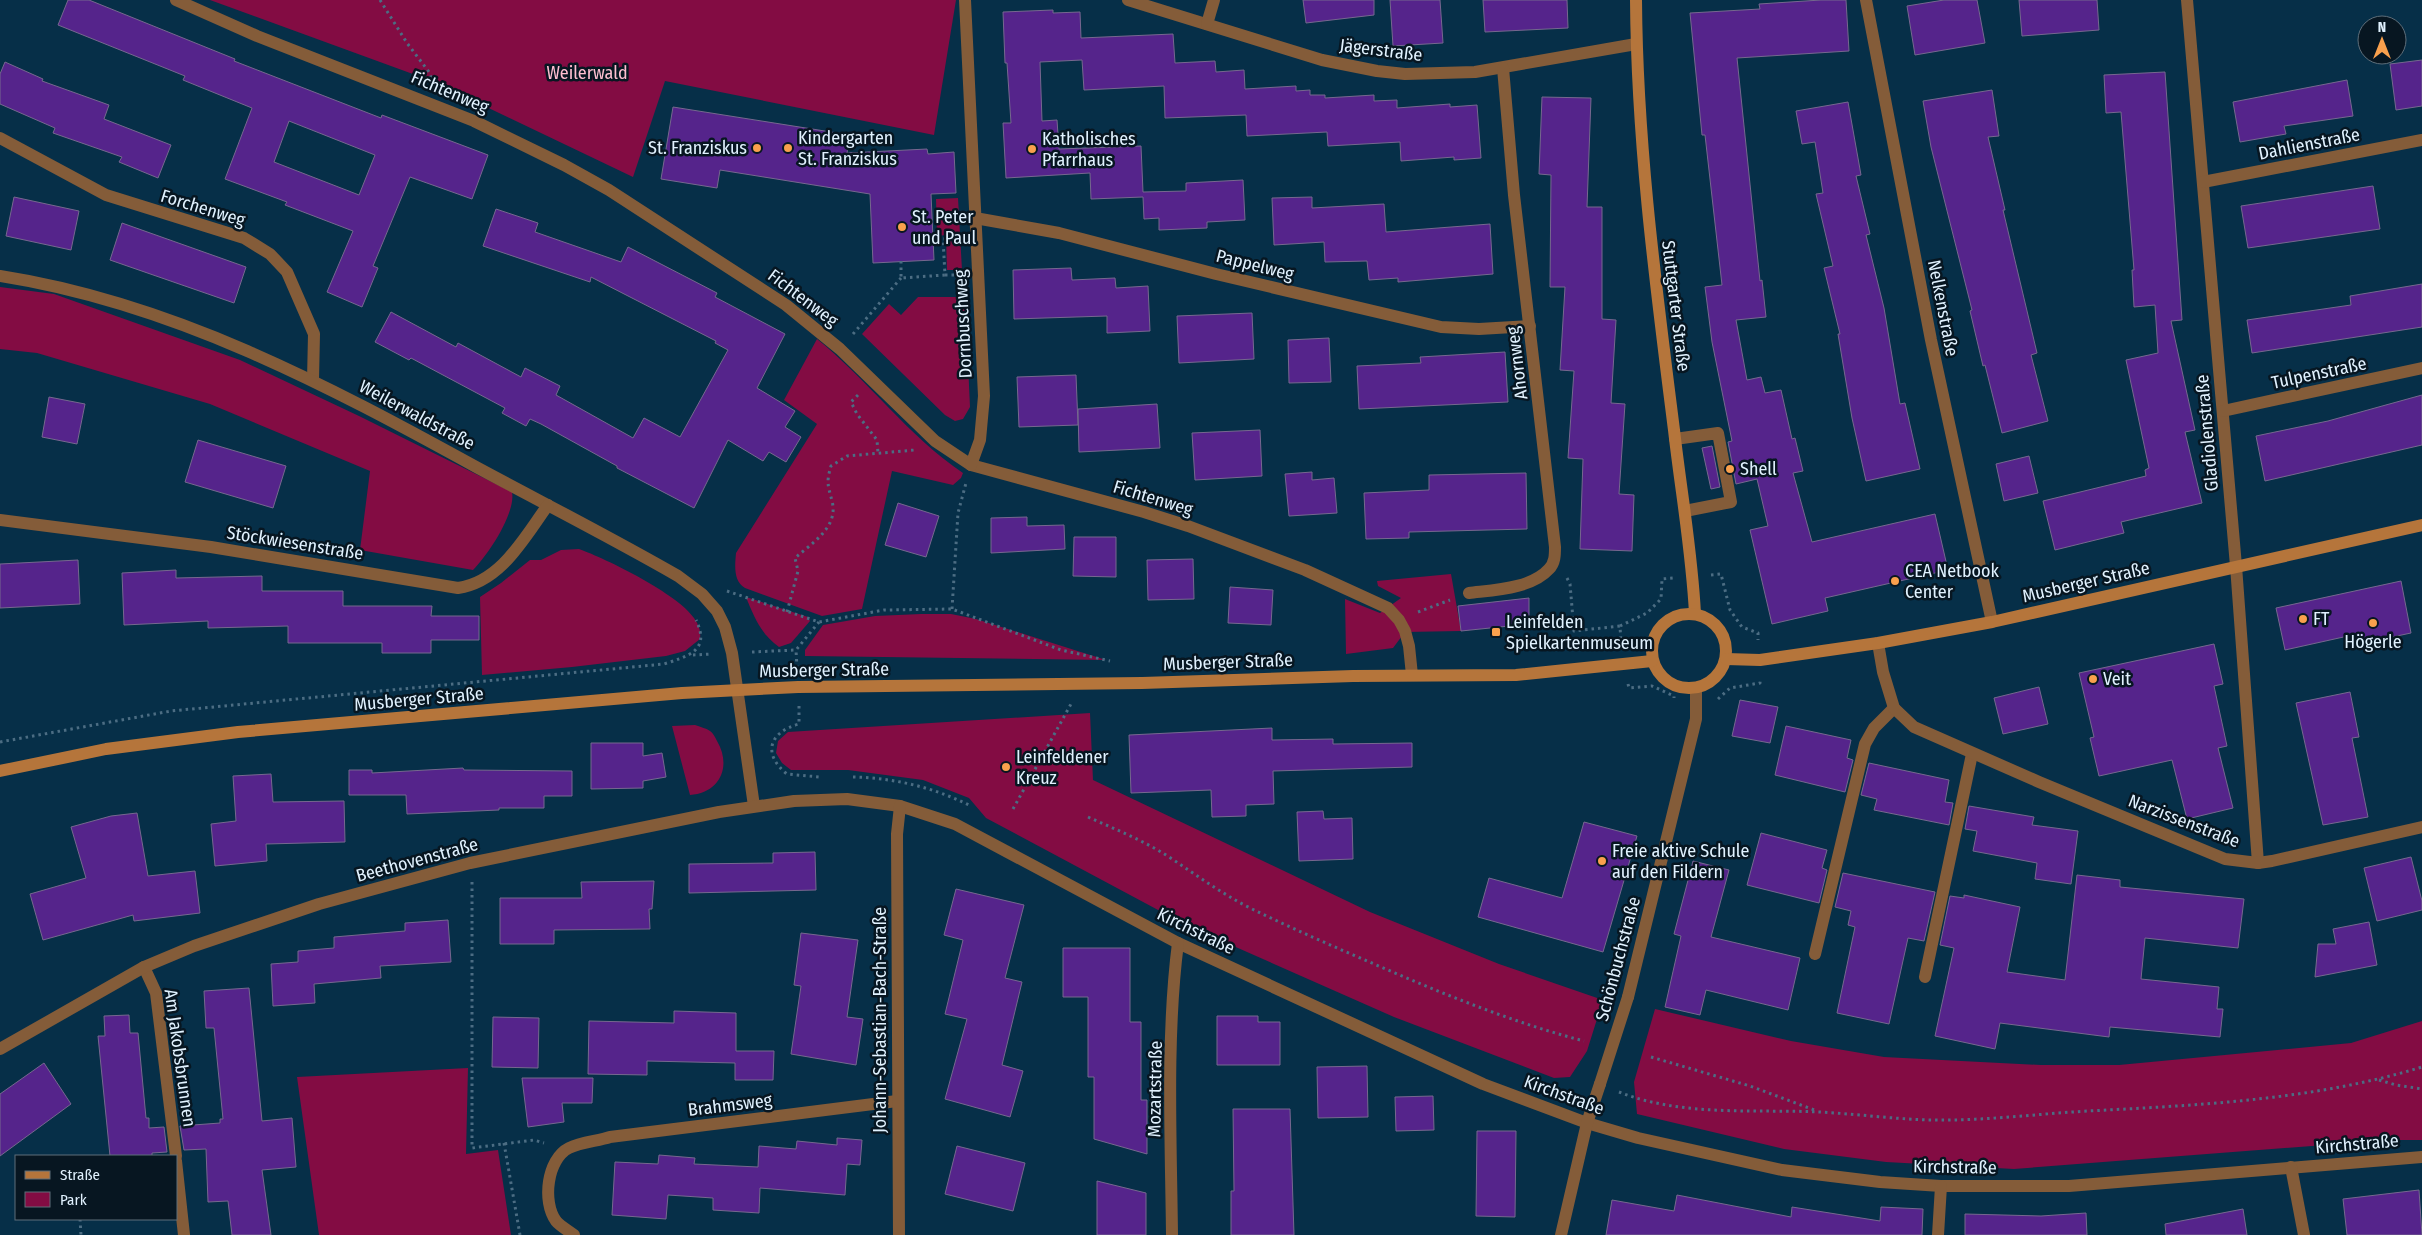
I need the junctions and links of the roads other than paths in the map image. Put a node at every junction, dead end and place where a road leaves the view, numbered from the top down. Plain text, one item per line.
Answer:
1 (176, 0) edge
2 (965, 0) edge
3 (1128, 0) edge
4 (1214, 0) edge
5 (1636, 0) edge
6 (1866, 0) edge
7 (2187, 0) edge
8 (1207, 24) junction
9 (1636, 44) junction
10 (1503, 68) junction
11 (0, 138) edge
12 (2422, 140) edge
13 (2203, 182) junction
14 (975, 218) junction
15 (0, 276) edge
16 (1530, 326) junction
17 (2422, 368) edge
18 (313, 380) junction
19 (2223, 411) junction
20 (1675, 439) junction
21 (971, 465) junction
22 (548, 505) junction
23 (1685, 511) junction
24 (0, 520) edge
25 (2422, 525) edge
26 (2236, 566) junction
27 (1469, 593) road end
28 (1695, 614) junction
29 (1992, 622) junction
30 (1878, 643) junction
31 (1726, 659) junction
32 (1652, 661) junction
33 (1412, 676) junction
34 (1696, 688) junction
35 (736, 690) junction
36 (1894, 708) junction
37 (1972, 754) junction
38 (0, 771) edge
39 (754, 806) junction
40 (900, 806) junction
41 (2422, 827) edge
42 (2258, 863) junction
43 (1178, 943) junction
44 (1815, 954) dead end
45 (144, 967) junction
46 (1925, 977) dead end
47 (0, 1049) edge
48 (897, 1101) junction
49 (1587, 1123) junction
50 (176, 1155) edge
51 (2422, 1157) edge
52 (2291, 1167) junction
53 (178, 1180) edge
54 (1941, 1186) junction
55 (184, 1235) edge
56 (574, 1235) edge
57 (899, 1235) edge
58 (1172, 1235) edge
59 (1561, 1235) edge
60 (1938, 1235) edge
61 (2304, 1235) edge

1 - 21 street, Fichtenweg
2 - 14 street, Dornbuschweg
3 - 8 street, Jägerstraße
4 - 8 street
5 - 9 main road, Stuttgarter Straße
6 - 29 street, Nelkenstraße
7 - 13 street, Gladiolenstraße
8 - 10 street, Jägerstraße
9 - 10 street, Jägerstraße
9 - 20 main road, Stuttgarter Straße
10 - 16 street, Ahornweg
11 - 18 street, Forchenweg
12 - 13 street, Dahlienstraße
13 - 19 street, Gladiolenstraße
14 - 16 street, Pappelweg
14 - 21 street, Dornbuschweg
15 - 18 street, Weilerwaldstraße
16 - 27 street, Ahornweg
17 - 19 street, Tulpenstraße
18 - 22 street, Weilerwaldstraße
19 - 26 street, Gladiolenstraße
20 - 23 main road, Stuttgarter Straße
20 - 23 street
21 - 33 street, Fichtenweg
22 - 24 street, Stöckwiesenstraße
22 - 35 street, Weilerwaldstraße
23 - 28 main road, Stuttgarter Straße
25 - 26 main road, Musberger Straße
26 - 29 main road, Musberger Straße
26 - 42 street, Gladiolenstraße
28 - 31 main road
28 - 32 main road
29 - 30 main road, Musberger Straße
30 - 31 main road, Musberger Straße
30 - 36 street, Narzissenstraße
31 - 34 main road
32 - 33 main road, Musberger Straße
32 - 34 main road
33 - 35 main road, Musberger Straße
34 - 49 street, Schönbuchstraße, bridge
35 - 38 main road, Musberger Straße
35 - 39 street
36 - 37 street, Narzissenstraße
36 - 44 street
37 - 42 street, Narzissenstraße
37 - 46 street
39 - 40 street, Kirchstraße
39 - 45 street, Beethovenstraße
40 - 43 street, Kirchstraße
40 - 48 street, Johann-Sebastian-Bach-Straße
41 - 42 street, Narzissenstraße
43 - 49 street, Kirchstraße
43 - 58 street, Mozartstraße
45 - 47 street, Beethovenstraße
45 - 50 street, Am Jakobsbrunnen
48 - 56 street, Brahmsweg
48 - 57 street, Johann-Sebastian-Bach-Straße
49 - 54 street, Kirchstraße
49 - 59 street, Schönbuchstraße
51 - 52 street, Kirchstraße
52 - 54 street, Kirchstraße
52 - 61 street
53 - 55 street
54 - 60 street

